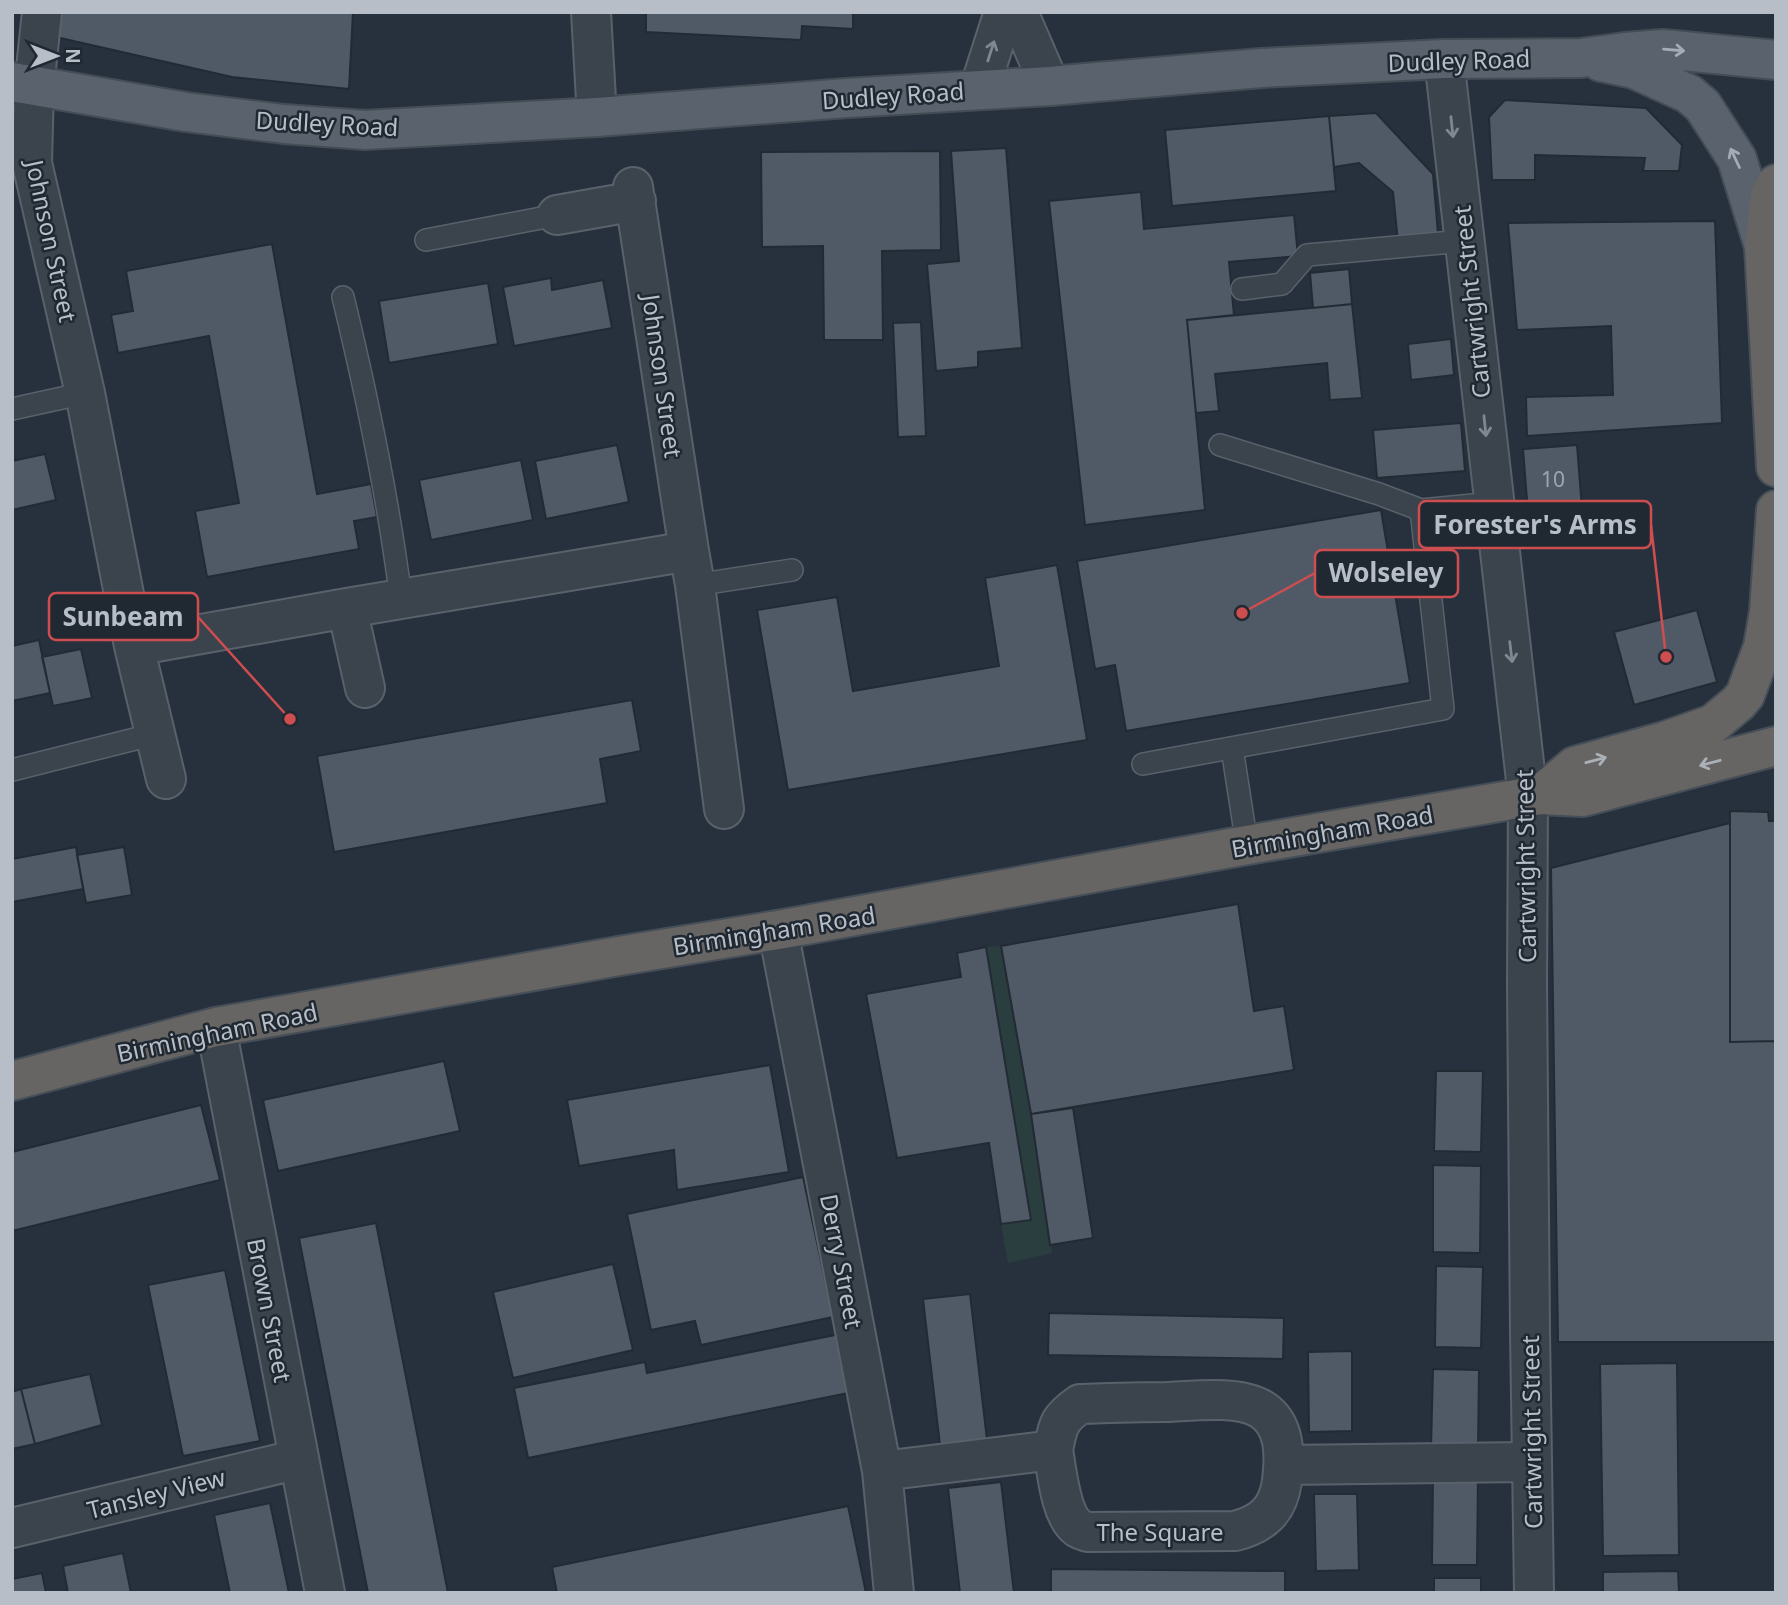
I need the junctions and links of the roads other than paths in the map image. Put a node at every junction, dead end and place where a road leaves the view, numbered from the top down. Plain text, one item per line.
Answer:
1 (42, 12) edge
2 (591, 12) edge
3 (1004, 12) edge
4 (1018, 12) edge
5 (1581, 58) junction
6 (1444, 59) junction
7 (1776, 60) edge
8 (23, 84) edge
9 (1050, 86) junction
10 (978, 90) junction
11 (597, 117) junction
12 (1776, 184) edge
13 (557, 215) joint
14 (426, 240) dead end
15 (1464, 241) junction
16 (1764, 246) junction
17 (1242, 289) dead end
18 (343, 297) dead end
19 (85, 393) junction
20 (1773, 393) edge
21 (12, 408) edge
22 (1220, 444) dead end
23 (1776, 467) edge
24 (1494, 503) junction
25 (1421, 510) junction
26 (1776, 510) edge
27 (692, 568) junction
28 (792, 570) dead end
29 (401, 599) junction
30 (347, 608) junction
31 (134, 646) junction
32 (365, 688) dead end
33 (155, 734) junction
34 (1776, 746) edge
35 (1232, 748) junction
36 (1143, 764) dead end
37 (12, 770) edge
38 (166, 779) dead end
39 (1534, 797) junction
40 (724, 808) dead end
41 (1247, 845) junction
42 (778, 930) junction
43 (216, 1027) junction
44 (12, 1081) edge
45 (1053, 1450) junction
46 (299, 1459) junction
47 (1532, 1462) junction
48 (1284, 1465) junction
49 (882, 1471) junction
50 (12, 1528) edge
51 (326, 1593) edge
52 (894, 1593) edge
53 (1534, 1593) edge

1 - 8 street, Johnson Street
2 - 11 street
10 -> 3 street
4 - 9 street
5 - 6 main road, Dudley Road
5 -> 7 main road, Dudley Road
16 -> 5 main road
6 - 9 main road, Dudley Road
6 -> 15 street, Cartwright Street
8 - 11 main road, Dudley Road
8 - 19 street, Johnson Street
9 - 10 main road, Dudley Road
10 - 11 main road, Dudley Road
12 - 16 highway
13 - 14 lane
13 - 27 street, Johnson Street
15 - 17 lane
15 -> 24 street, Cartwright Street
16 - 20 highway
18 - 29 lane
19 - 21 lane
19 - 31 street, Johnson Street
20 - 23 highway
22 - 25 lane
24 - 25 lane
24 -> 39 street, Cartwright Street
25 - 35 lane
39 -> 26 highway
27 - 28 lane
27 - 29 street
27 - 40 street, Johnson Street
29 - 30 street
30 - 31 street
30 - 32 street
31 - 33 street, Johnson Street
33 - 37 lane
33 - 38 street, Johnson Street
34 -> 39 highway, Birmingham Road
35 - 36 lane
35 - 41 lane
39 - 41 highway, Birmingham Road
39 - 47 street, Cartwright Street
41 - 42 highway, Birmingham Road
42 - 43 highway, Birmingham Road
42 - 49 street, Derry Street
43 - 44 highway, Birmingham Road
43 - 46 street, Brown Street
45 - 48 street, The Square
45 - 48 street, The Square
45 - 49 street
46 - 50 street, Tansley View
46 - 51 street, Brown Street
47 - 48 street
47 - 53 street, Cartwright Street
49 - 52 street, Derry Street

